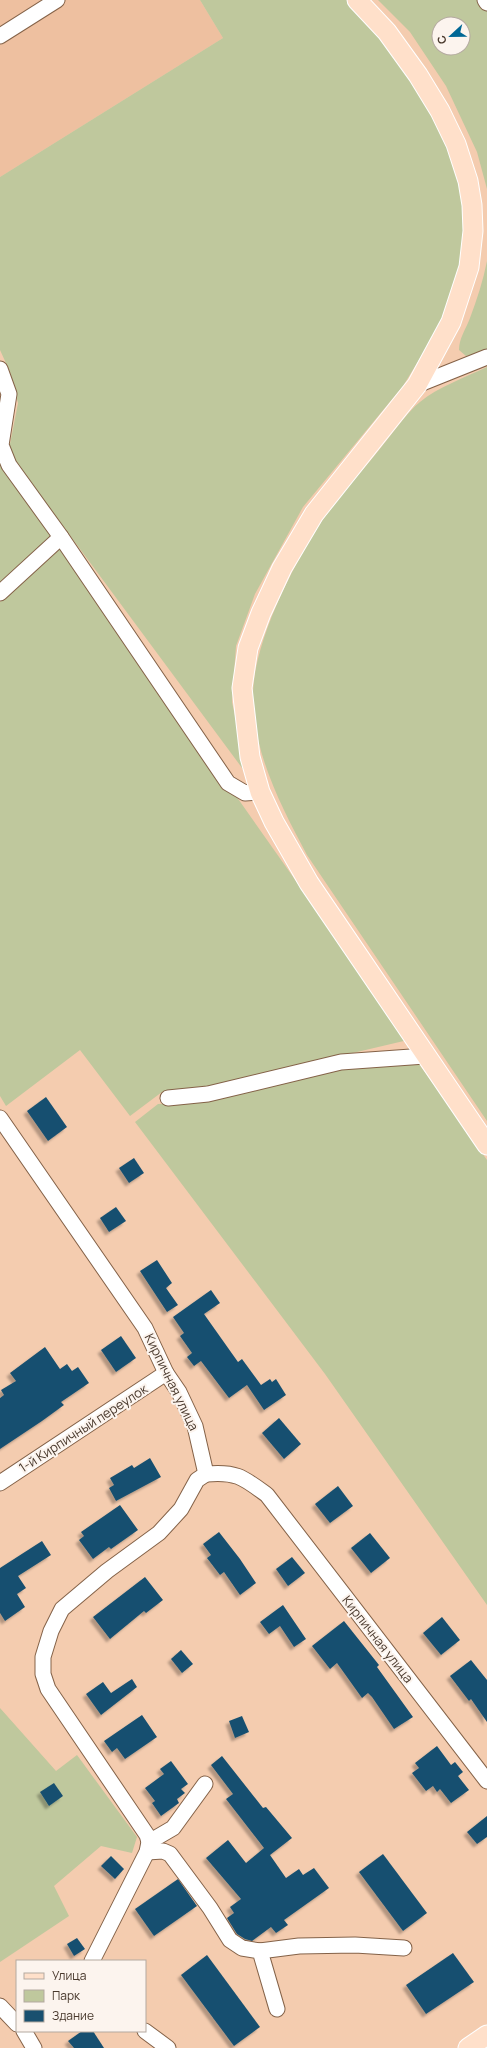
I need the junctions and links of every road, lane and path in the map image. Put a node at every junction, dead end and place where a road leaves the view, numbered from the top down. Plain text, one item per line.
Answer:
1 (57, 0) edge
2 (357, 0) edge
3 (485, 0) edge
4 (487, 3) edge
5 (0, 36) edge
6 (487, 357) edge
7 (0, 369) edge
8 (417, 385) junction
9 (4, 466) edge
10 (61, 537) junction
11 (0, 593) edge
12 (260, 792) junction
13 (425, 1056) junction
14 (168, 1098) dead end
15 (1, 1122) edge
16 (487, 1145) edge
17 (166, 1373) junction
18 (206, 1474) junction
19 (0, 1483) edge
20 (487, 1781) edge
21 (205, 1784) dead end
22 (148, 1847) junction
23 (404, 1948) dead end
24 (260, 1952) junction
25 (92, 1960) edge
26 (0, 2006) edge
27 (277, 2009) dead end
28 (16, 2023) edge
29 (25, 2032) edge
30 (146, 2032) edge
31 (487, 2035) edge
32 (34, 2048) edge
33 (168, 2048) edge
34 (468, 2048) edge

1 - 5 street
2 - 8 main road
3 - 4 street
6 - 8 street
7 - 9 street
8 - 12 main road
9 - 10 street
10 - 11 street
10 - 12 street
12 - 13 main road
13 - 14 street
13 - 16 main road
15 - 17 street, Кирпичная улица
17 - 18 street, Кирпичная улица
17 - 19 street, 1-й Кирпичный переулок
18 - 20 street, Кирпичная улица
18 - 22 street
21 - 22 street
22 - 24 street
22 - 25 street
23 - 24 street
24 - 27 street
26 - 28 street
29 - 32 street
30 - 33 street
31 - 34 main road

